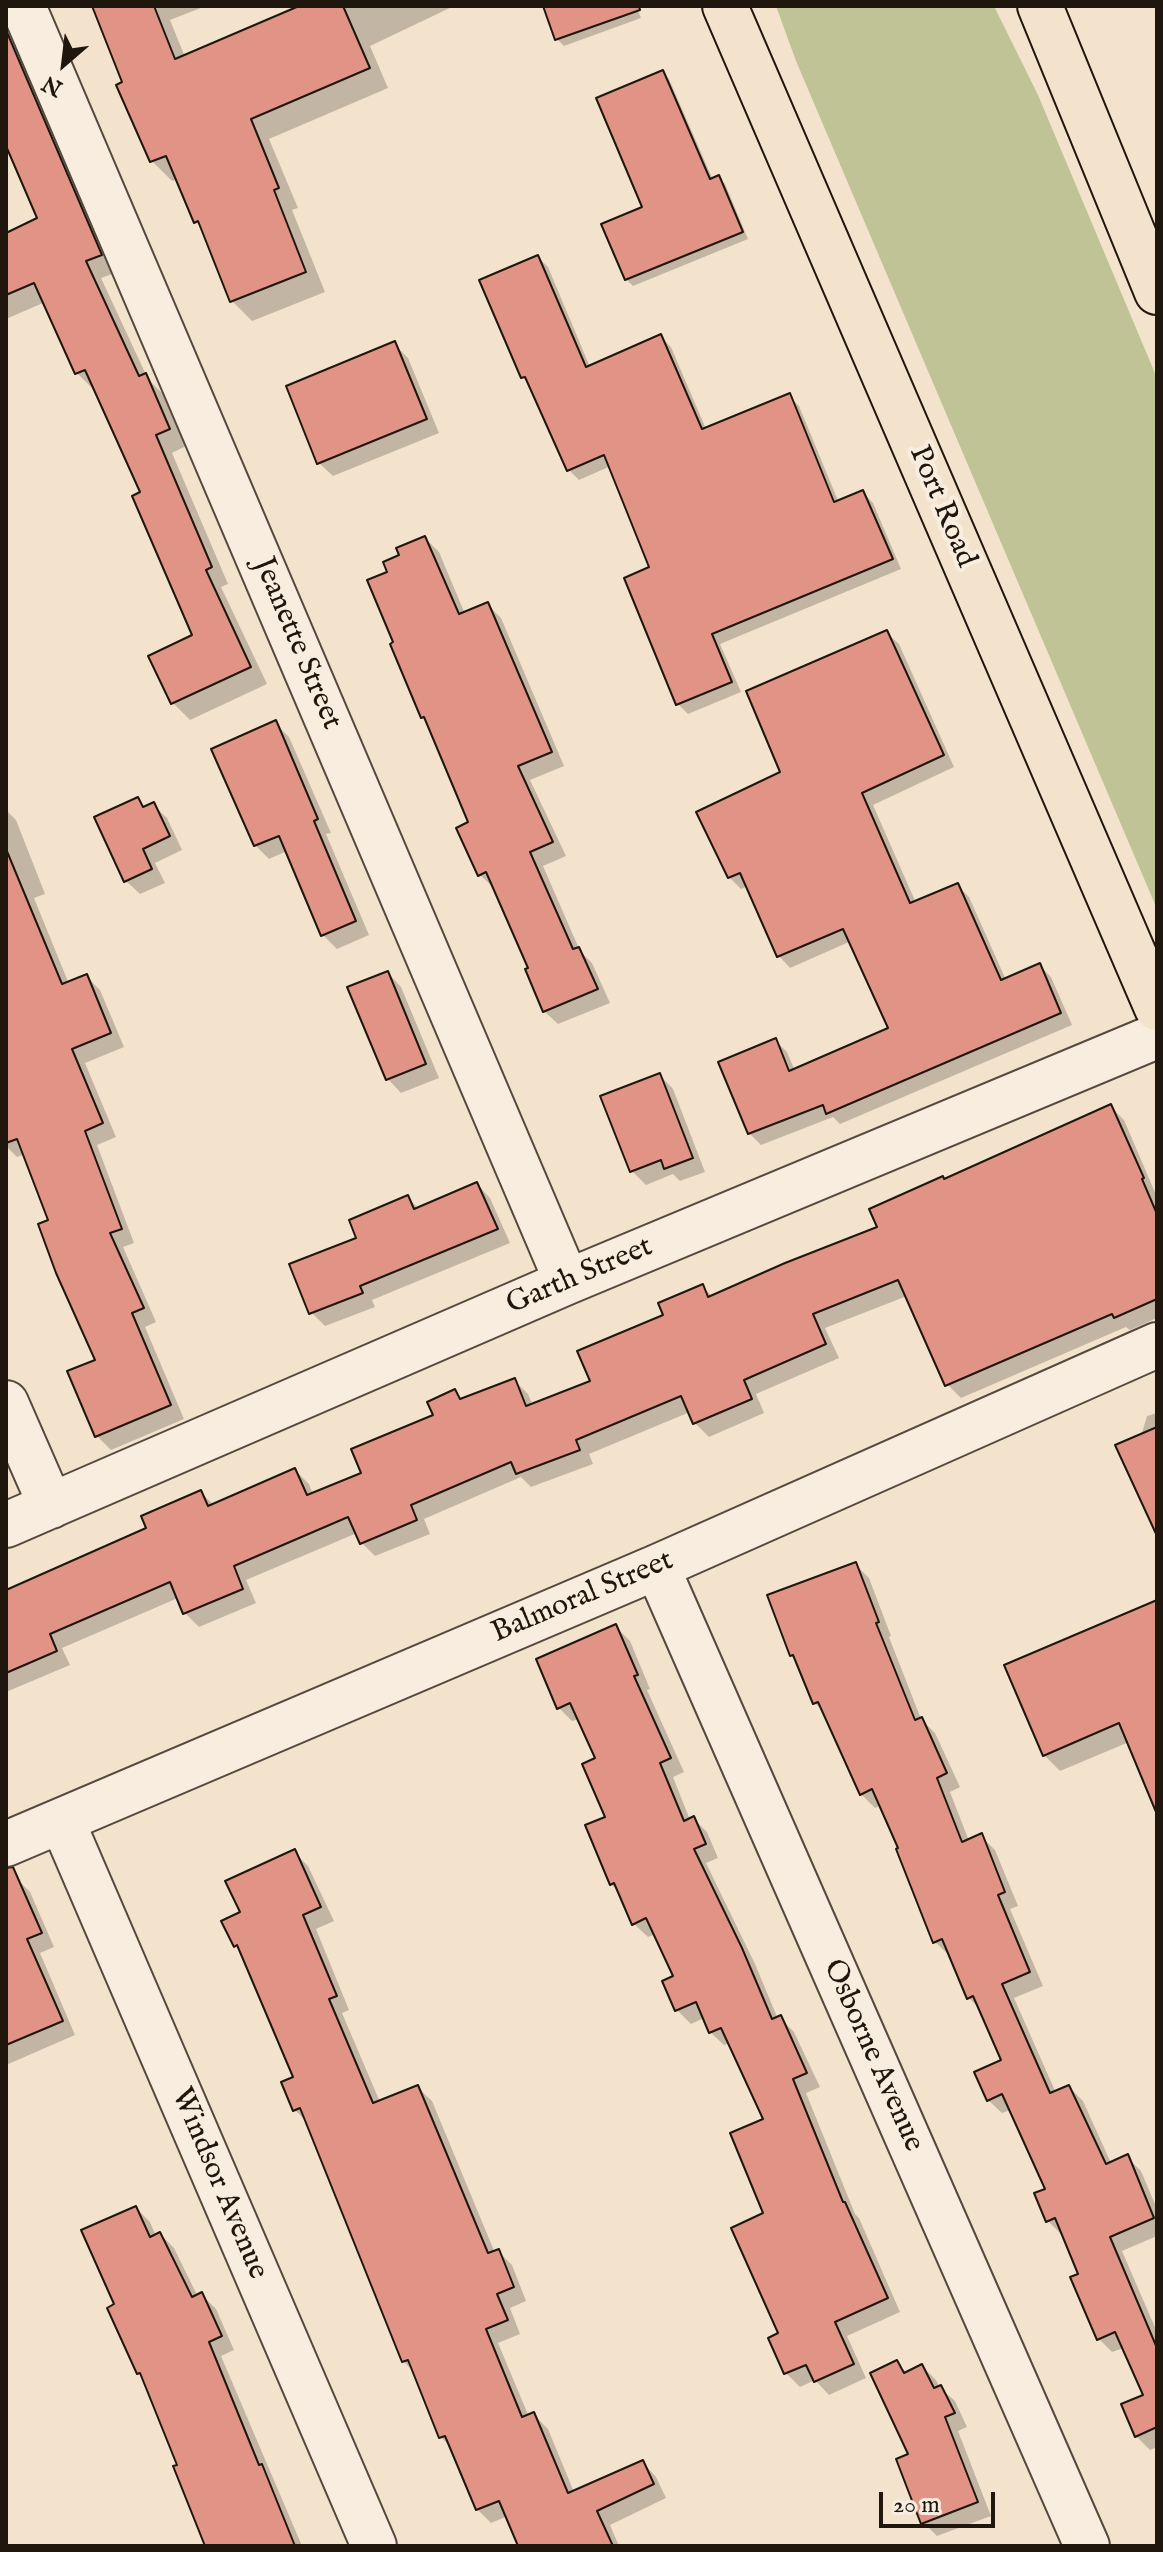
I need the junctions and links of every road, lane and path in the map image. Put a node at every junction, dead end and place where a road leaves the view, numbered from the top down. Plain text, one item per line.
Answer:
1 (23, 6) edge
2 (725, 6) edge
3 (1040, 6) edge
4 (1157, 292) edge
5 (1157, 1008) edge
6 (1157, 1036) edge
7 (567, 1282) junction
8 (1157, 1345) edge
9 (6, 1403) edge
10 (51, 1506) junction
11 (6, 1525) edge
12 (657, 1567) junction
13 (62, 1821) junction
14 (6, 1844) edge
15 (374, 2546) edge
16 (1087, 2546) edge

1 - 7 street, Jeanette Street
2 - 5 highway, Port Road
3 - 4 highway
6 - 7 street, Garth Street
7 - 10 street, Garth Street
8 - 12 street, Balmoral Street
9 - 10 street
10 - 11 street, Garth Street
12 - 13 street, Balmoral Street
12 - 16 street, Osborne Avenue
13 - 14 street, Balmoral Street
13 - 15 street, Windsor Avenue

